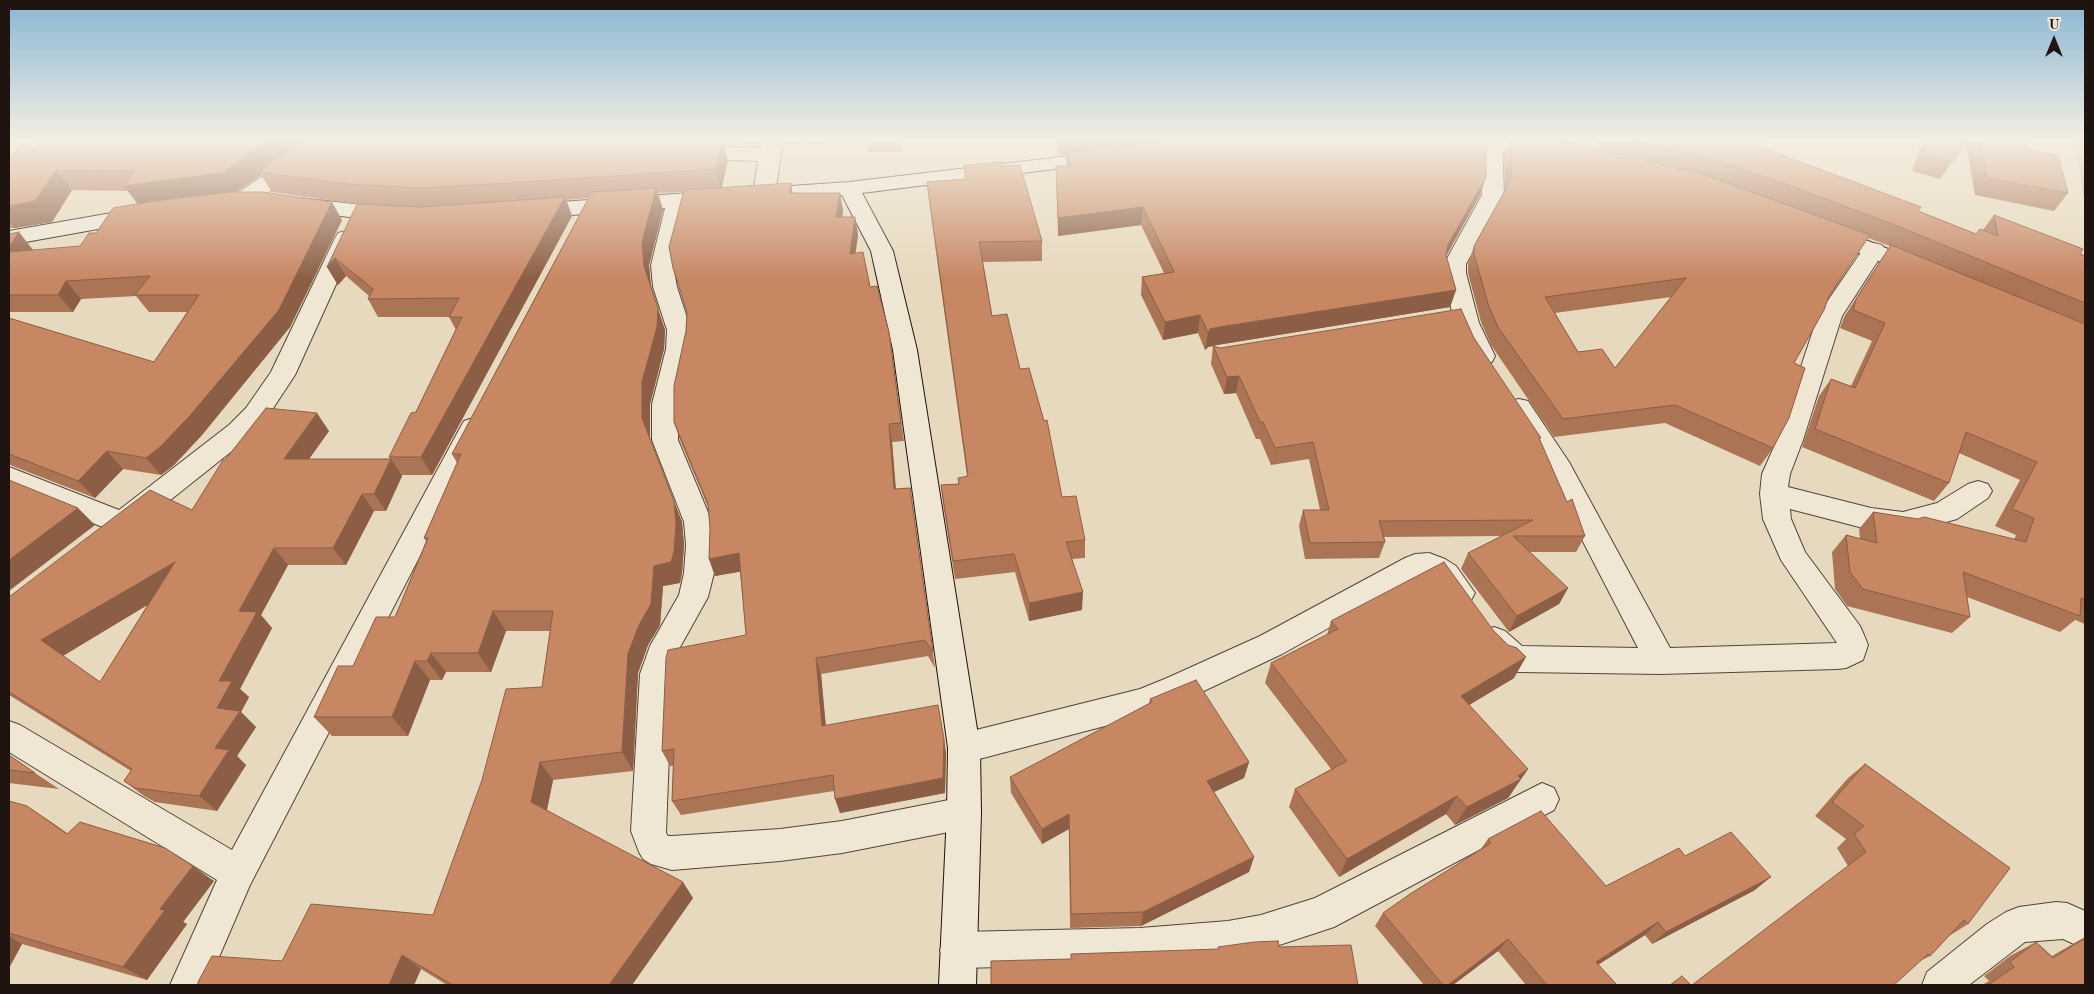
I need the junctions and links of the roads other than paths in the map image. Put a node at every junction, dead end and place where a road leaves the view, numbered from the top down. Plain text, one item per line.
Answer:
1 (262, 186) edge
2 (765, 186) edge
3 (863, 186) edge
4 (1493, 186) edge
5 (849, 188) junction
6 (764, 194) junction
7 (678, 200) junction
8 (242, 201) junction
9 (219, 203) edge
10 (590, 207) junction
11 (156, 212) edge
12 (358, 212) junction
13 (511, 213) edge
14 (412, 216) edge
15 (1811, 225) edge
16 (576, 233) edge
17 (9, 238) edge
18 (1874, 250) junction
19 (1937, 276) edge
20 (484, 408) edge
21 (9, 477) edge
22 (1978, 491) dead end
23 (1774, 494) junction
24 (122, 523) junction
25 (100, 540) edge
26 (1661, 661) junction
27 (9, 735) edge
28 (964, 748) junction
29 (1542, 799) dead end
30 (964, 813) junction
31 (238, 873) junction
32 (2085, 931) edge
33 (958, 950) junction
34 (188, 985) edge
35 (957, 985) edge
36 (1940, 985) edge

1 - 8 street
2 - 6 street
3 - 5 street
4 - 26 street
5 - 6 street
5 - 28 street
6 - 7 street
7 - 10 street
7 - 30 street
8 - 9 street
8 - 12 street
10 - 13 street
10 - 16 street
11 - 17 street
12 - 14 street
12 - 24 street
15 - 18 street
18 - 19 street
18 - 23 street
20 - 31 street
21 - 24 street
22 - 23 street
23 - 26 street
24 - 25 street
26 - 28 street
27 - 31 street
28 - 30 street
29 - 33 street
30 - 33 street
31 - 34 street
32 - 36 street
33 - 35 street

